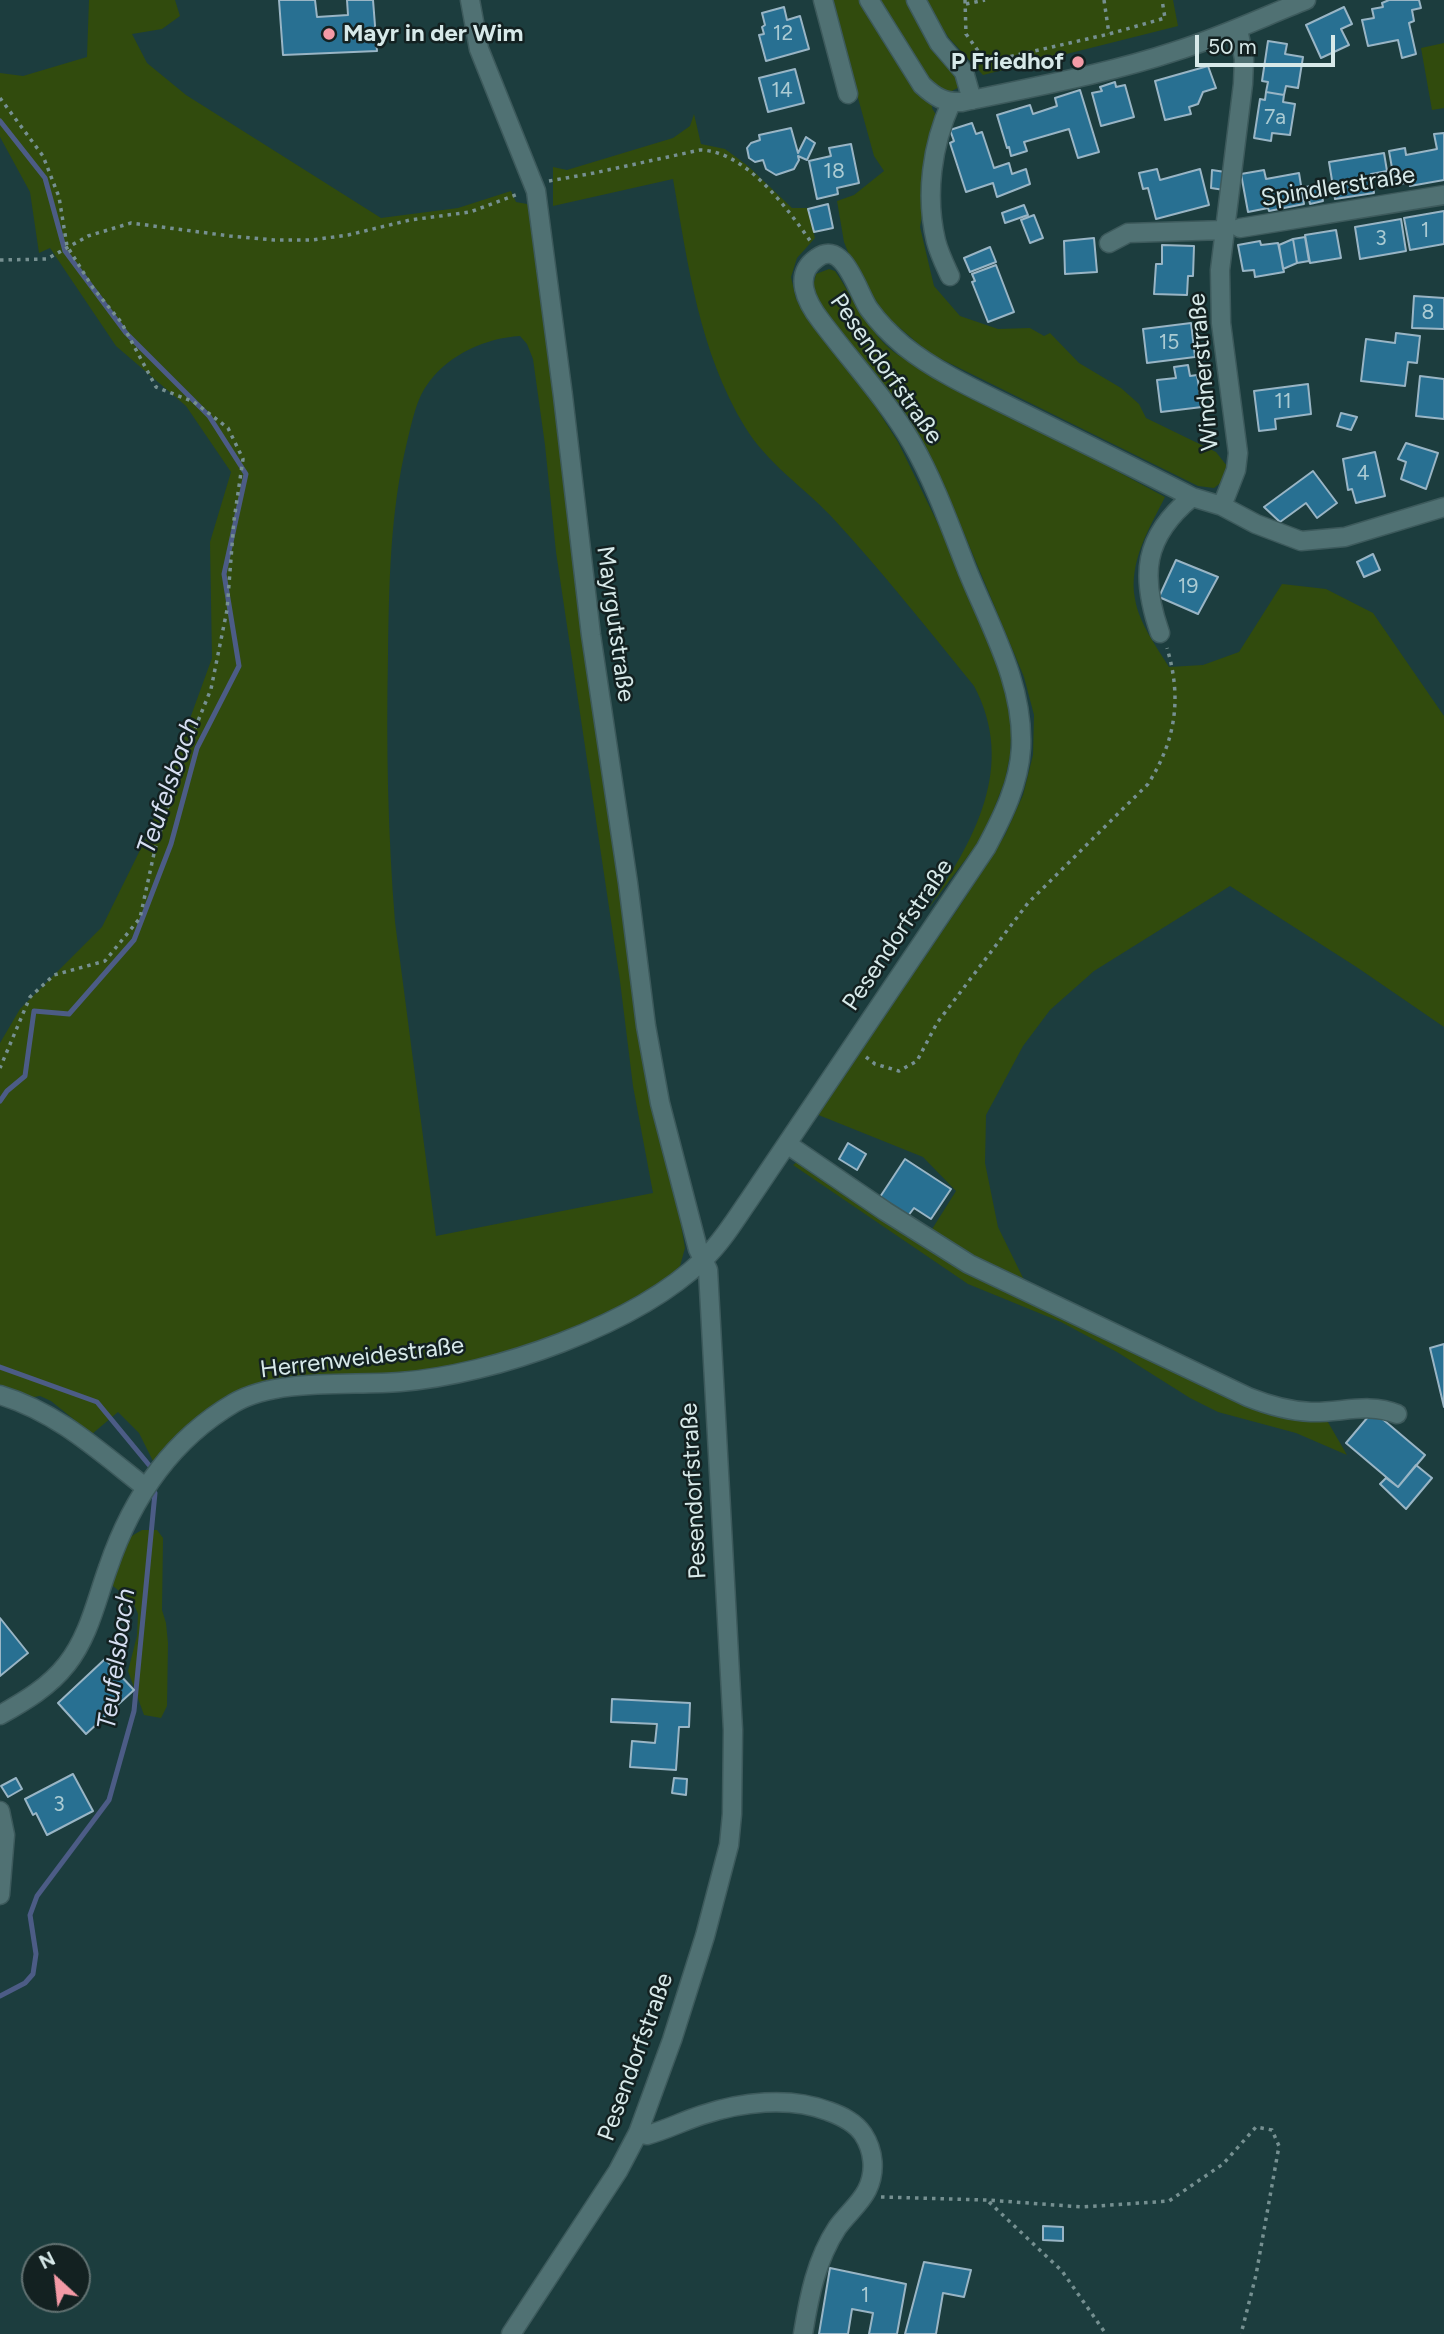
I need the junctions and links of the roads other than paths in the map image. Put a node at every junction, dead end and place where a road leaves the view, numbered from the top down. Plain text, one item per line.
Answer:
1 (470, 0) edge
2 (823, 0) edge
3 (869, 0) edge
4 (916, 0) edge
5 (1306, 0) edge
6 (1238, 29) junction
7 (848, 94) dead end
8 (972, 100) junction
9 (951, 103) junction
10 (1444, 195) edge
11 (1232, 229) junction
12 (1108, 243) dead end
13 (950, 276) dead end
14 (1192, 497) junction
15 (1222, 506) junction
16 (1444, 507) edge
17 (1160, 633) road end
18 (787, 1144) junction
19 (704, 1259) junction
20 (0, 1395) edge
21 (1397, 1414) dead end
22 (145, 1487) junction
23 (0, 1715) edge
24 (0, 1811) edge
25 (0, 1895) edge
26 (638, 2133) junction
27 (511, 2334) edge
28 (803, 2334) edge

1 - 19 street, Mayrgutstraße
2 - 7 street
3 - 9 street
4 - 8 street
5 - 6 street
6 - 8 street
6 - 11 street, Windnerstraße
8 - 9 street
9 - 13 street
10 - 11 street, Spindlerstraße
11 - 12 street
11 - 15 street, Windnerstraße
14 - 15 street, Pesendorfstraße
14 - 17 street
14 - 18 street, Pesendorfstraße
15 - 16 street, Pesendorfstraße
18 - 19 street, Pesendorfstraße
18 - 21 street
19 - 22 street, Herrenweidestraße
19 - 26 street, Pesendorfstraße
20 - 22 street
22 - 23 street, Herrenweidestraße
24 - 25 street
26 - 27 street, Pesendorfstraße
26 - 28 street

